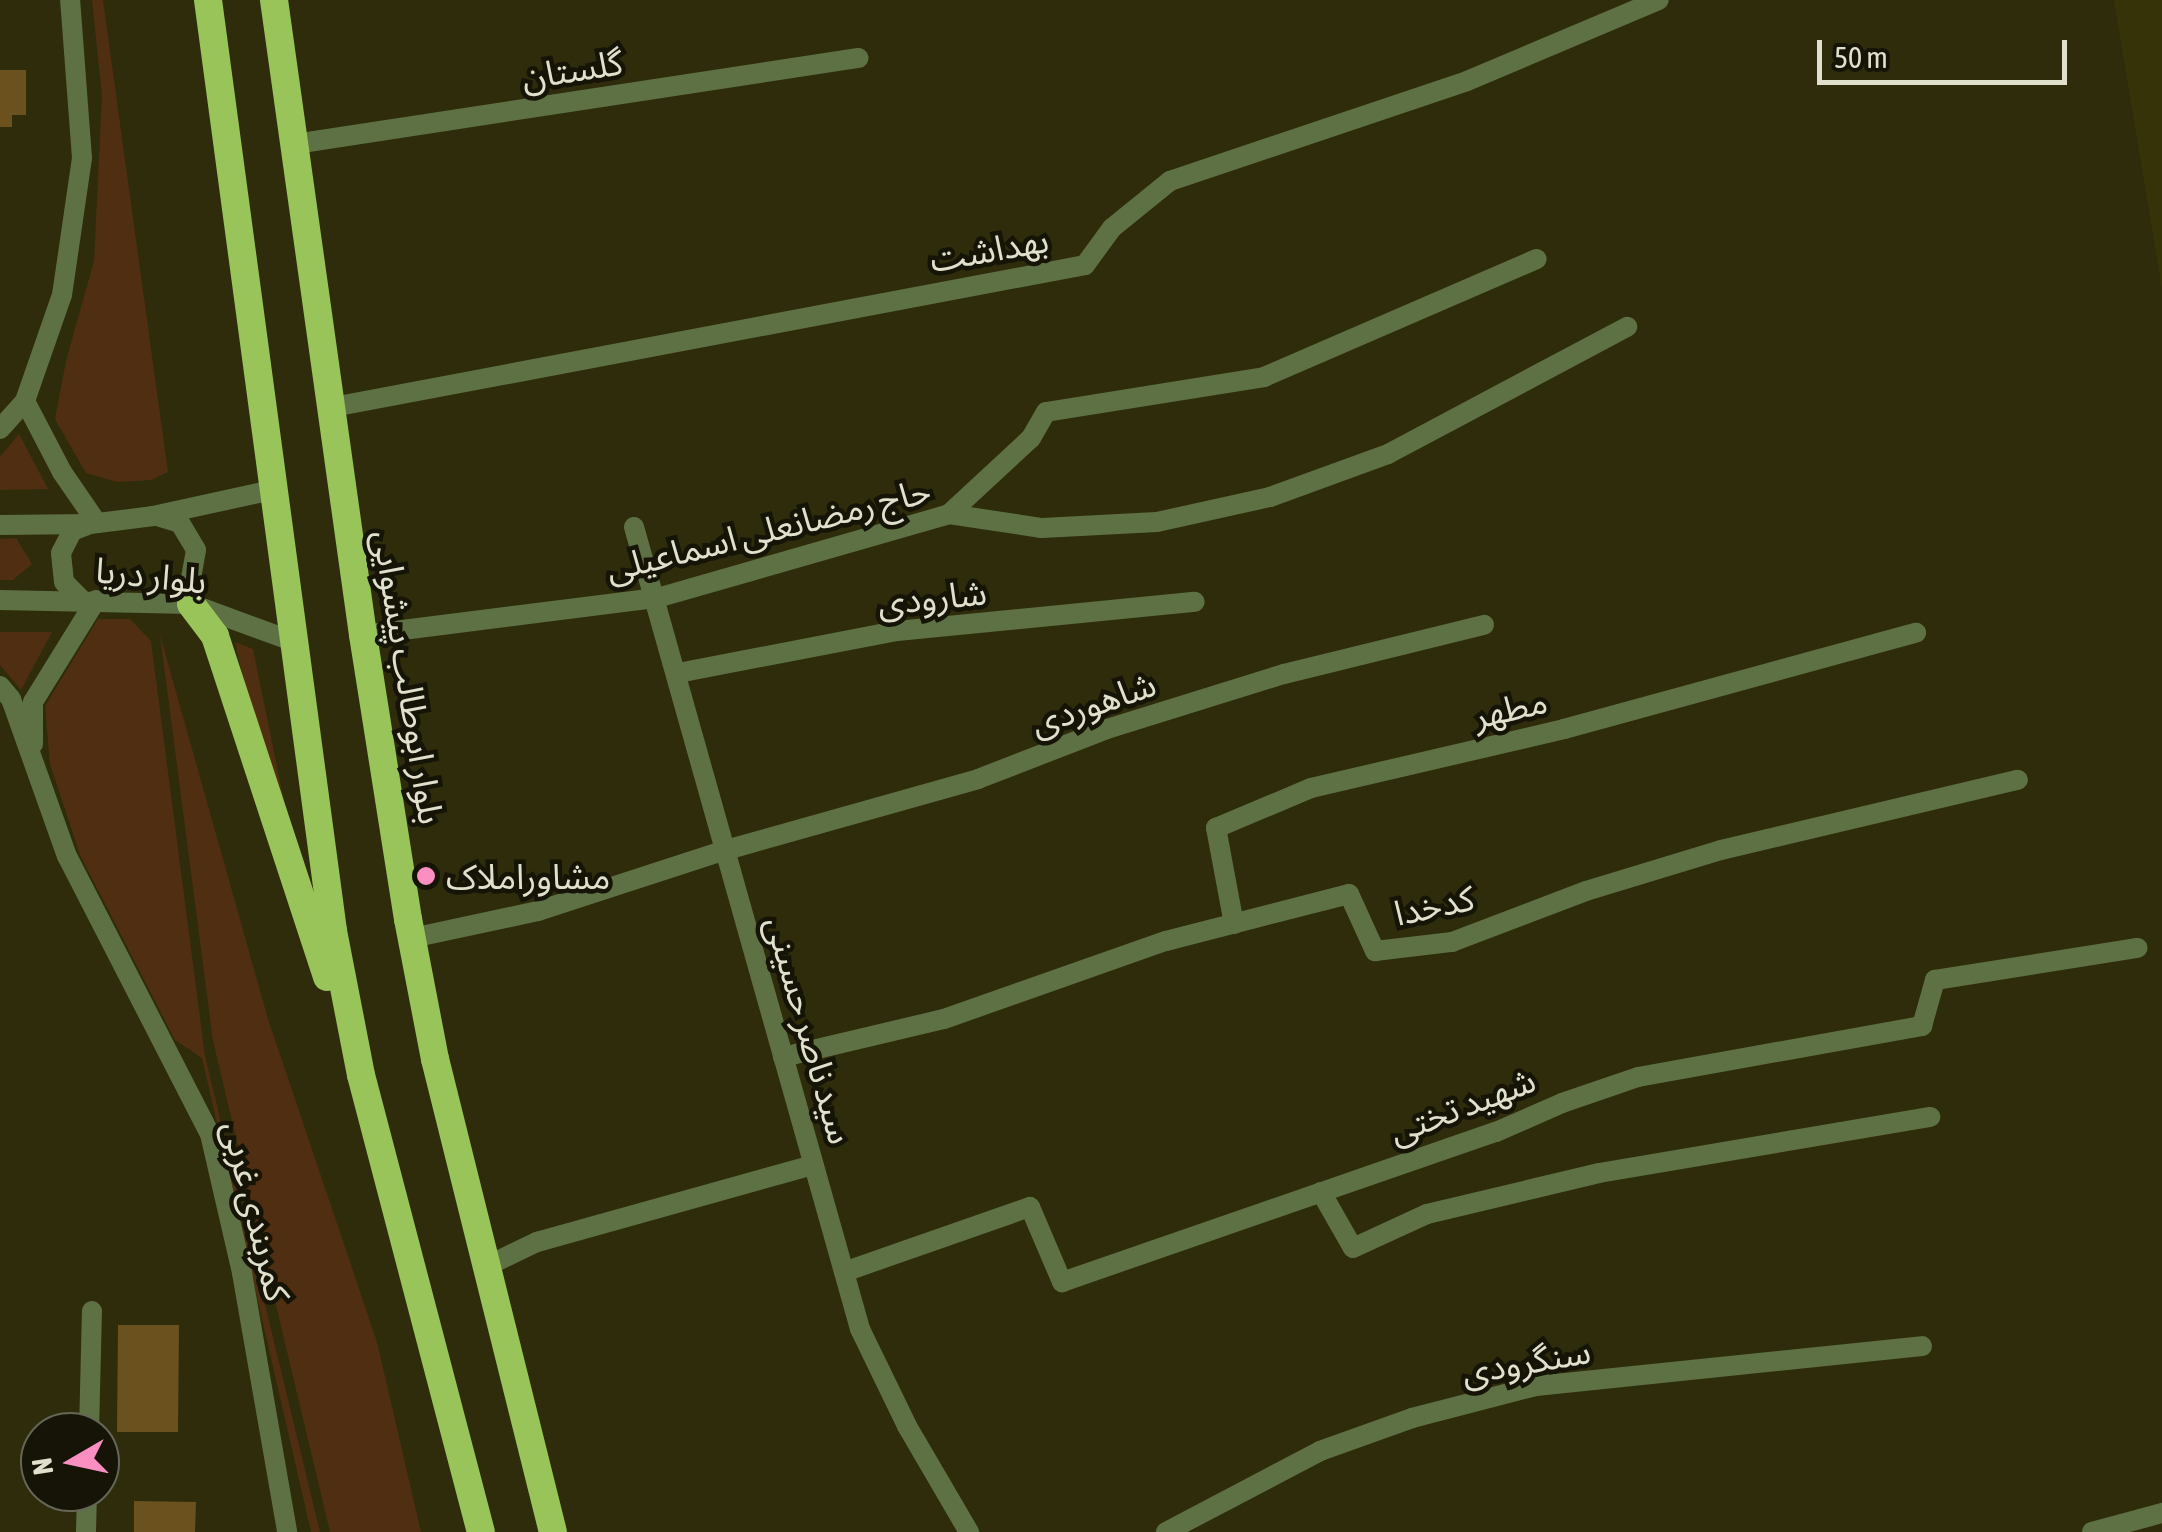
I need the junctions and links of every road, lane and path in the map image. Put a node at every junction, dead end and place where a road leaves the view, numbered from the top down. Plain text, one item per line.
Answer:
1 (70, 0) edge
2 (208, 0) edge
3 (274, 0) edge
4 (1659, 0) edge
5 (858, 58) dead end
6 (295, 144) junction
7 (1537, 260) dead end
8 (1628, 327) dead end
9 (24, 400) junction
10 (333, 407) junction
11 (0, 429) edge
12 (272, 490) junction
13 (949, 514) junction
14 (153, 516) junction
15 (94, 524) junction
16 (0, 525) edge
17 (634, 527) dead end
18 (657, 598) junction
19 (0, 600) edge
20 (89, 600) junction
21 (158, 601) junction
22 (1195, 602) dead end
23 (192, 604) junction
24 (1484, 624) dead end
25 (1916, 634) dead end
26 (363, 636) junction
27 (292, 641) junction
28 (678, 673) junction
29 (0, 686) edge
30 (33, 761) junction
31 (2018, 780) dead end
32 (726, 850) junction
33 (1234, 924) junction
34 (412, 938) junction
35 (2137, 948) dead end
36 (783, 1057) junction
37 (365, 1092) junction
38 (1930, 1117) dead end
39 (814, 1165) junction
40 (1321, 1192) junction
41 (485, 1268) junction
42 (844, 1272) junction
43 (92, 1311) dead end
44 (1922, 1346) dead end
45 (89, 1412) edge
46 (2162, 1513) edge
47 (286, 1532) edge
48 (480, 1532) edge
49 (553, 1532) edge
50 (969, 1532) edge
51 (1166, 1532) edge
52 (2092, 1532) edge

1 - 9 street
2 - 12 highway
3 - 6 highway, بلوار ابوطالب پیشوایی
4 - 10 street, بهداشت
5 - 6 street, گلستان
6 - 10 highway, بلوار ابوطالب پیشوایی
7 - 13 street
8 - 13 street, حاج رمضانعلی اسماعیلی
9 - 11 street
9 - 15 street
10 - 26 highway, بلوار ابوطالب پیشوایی
12 - 14 street, بلوار دریا
12 - 27 highway
13 - 18 street, حاج رمضانعلی اسماعیلی
14 - 15 street, بلوار دریا
14 - 21 street
15 - 16 street, بلوار دریا
15 - 20 street
17 - 18 street, سید ناصر حسینی
18 - 26 street, حاج رمضانعلی اسماعیلی
18 - 28 street, سید ناصر حسینی
19 - 20 street, بلوار دریا
20 - 21 street, بلوار دریا
20 - 30 street
21 - 23 street, بلوار دریا
22 - 28 street, شارودی
23 - 27 street, بلوار دریا
23 - 37 highway
24 - 32 street, شاهوردی
25 - 33 street, مطهر
26 - 34 highway, بلوار ابوطالب پیشوایی
27 - 37 highway
28 - 32 street, سید ناصر حسینی
29 - 30 street, کمربندی غربی
30 - 47 street, کمربندی غربی
31 - 33 street, کدخدا
32 - 34 street, شاهوردی
32 - 36 street, سید ناصر حسینی
33 - 36 street, کدخدا
34 - 41 highway, بلوار ابوطالب پیشوایی
35 - 40 street, شهید تختی
36 - 39 street, سید ناصر حسینی
37 - 48 highway
38 - 40 street
39 - 41 street
39 - 42 street, سید ناصر حسینی
40 - 42 street, شهید تختی
41 - 49 highway, بلوار ابوطالب پیشوایی
42 - 50 street, سید ناصر حسینی
43 - 45 street
44 - 51 street, سنگرودی
46 - 52 street

